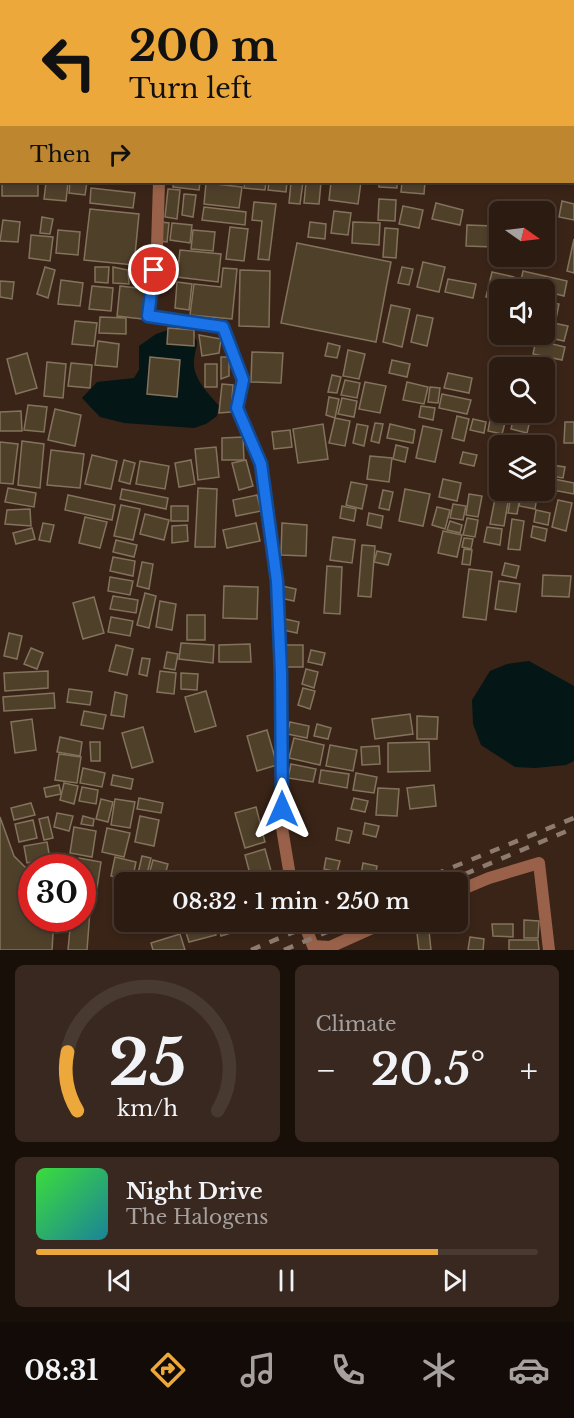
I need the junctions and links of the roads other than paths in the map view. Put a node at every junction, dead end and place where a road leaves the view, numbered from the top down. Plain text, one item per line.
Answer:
1 (159, 183) edge
2 (289, 872) edge
3 (468, 887) edge
4 (307, 932) edge
5 (363, 932) edge
6 (314, 948) edge
7 (549, 950) edge

1 - 2 street
3 - 7 street
4 - 6 street
5 - 6 street

